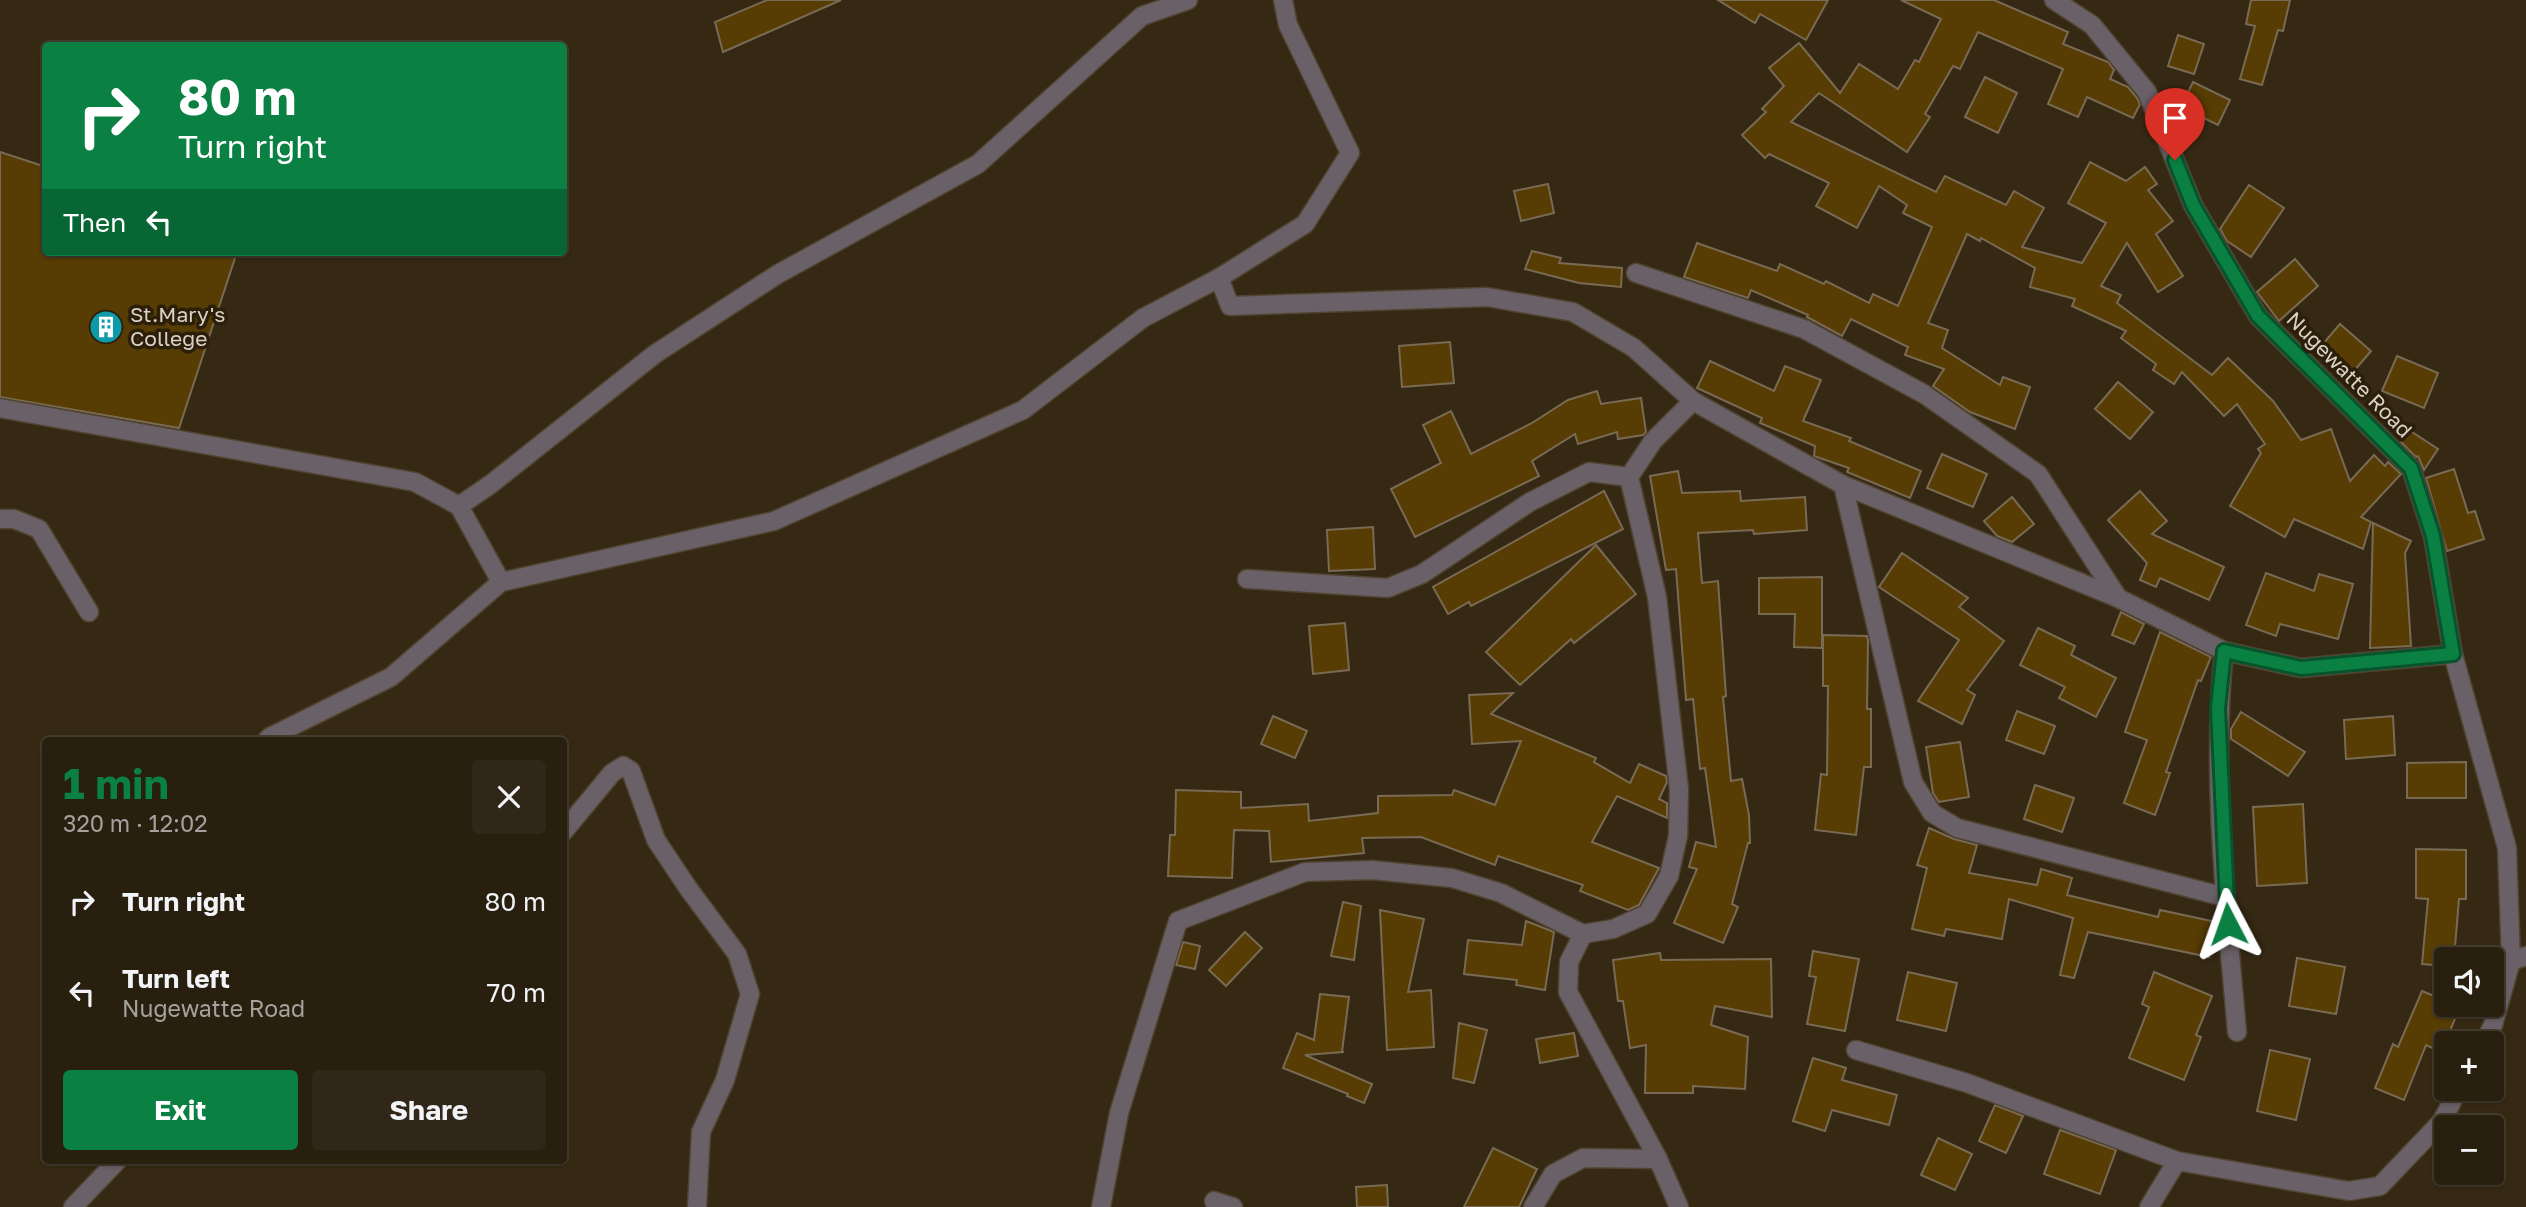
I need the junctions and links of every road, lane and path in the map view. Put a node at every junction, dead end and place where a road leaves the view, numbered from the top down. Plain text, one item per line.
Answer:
1 (1188, 0) edge
2 (1283, 0) edge
3 (2053, 0) edge
4 (1636, 273) dead end
5 (1219, 278) junction
6 (1693, 401) junction
7 (0, 408) edge
8 (1629, 477) junction
9 (1843, 485) junction
10 (458, 506) junction
11 (0, 519) edge
12 (1247, 579) dead end
13 (501, 582) junction
14 (2118, 598) junction
15 (89, 612) dead end
16 (2224, 651) junction
17 (2453, 654) junction
18 (270, 737) edge
19 (567, 827) edge
20 (2225, 897) junction
21 (1583, 934) junction
22 (2519, 958) edge
23 (2490, 1031) edge
24 (2237, 1032) dead end
25 (1856, 1050) dead end
26 (2452, 1101) edge
27 (1658, 1159) junction
28 (2177, 1161) junction
29 (114, 1164) edge
30 (1214, 1201) dead end
31 (73, 1207) edge
32 (697, 1207) edge
33 (1101, 1207) edge
34 (1233, 1207) edge
35 (1533, 1207) edge
36 (1679, 1207) edge
37 (2149, 1207) edge

1 - 10 street
2 - 5 street
3 - 17 street, Nugewatte Road
4 - 14 street
5 - 6 street
5 - 13 street
6 - 8 street
6 - 9 street
7 - 10 street
8 - 12 street
8 - 21 street
9 - 14 street
9 - 20 street
10 - 13 street
11 - 15 street
13 - 18 street
14 - 16 street
16 - 17 street
16 - 20 street
17 - 22 street, Nugewatte Road
19 - 32 street
20 - 24 street
21 - 27 street
21 - 33 street
22 - 23 street, Nugewatte Road
25 - 28 street
26 - 28 street
27 - 35 street
27 - 36 street
28 - 37 street
29 - 31 street
30 - 34 street

